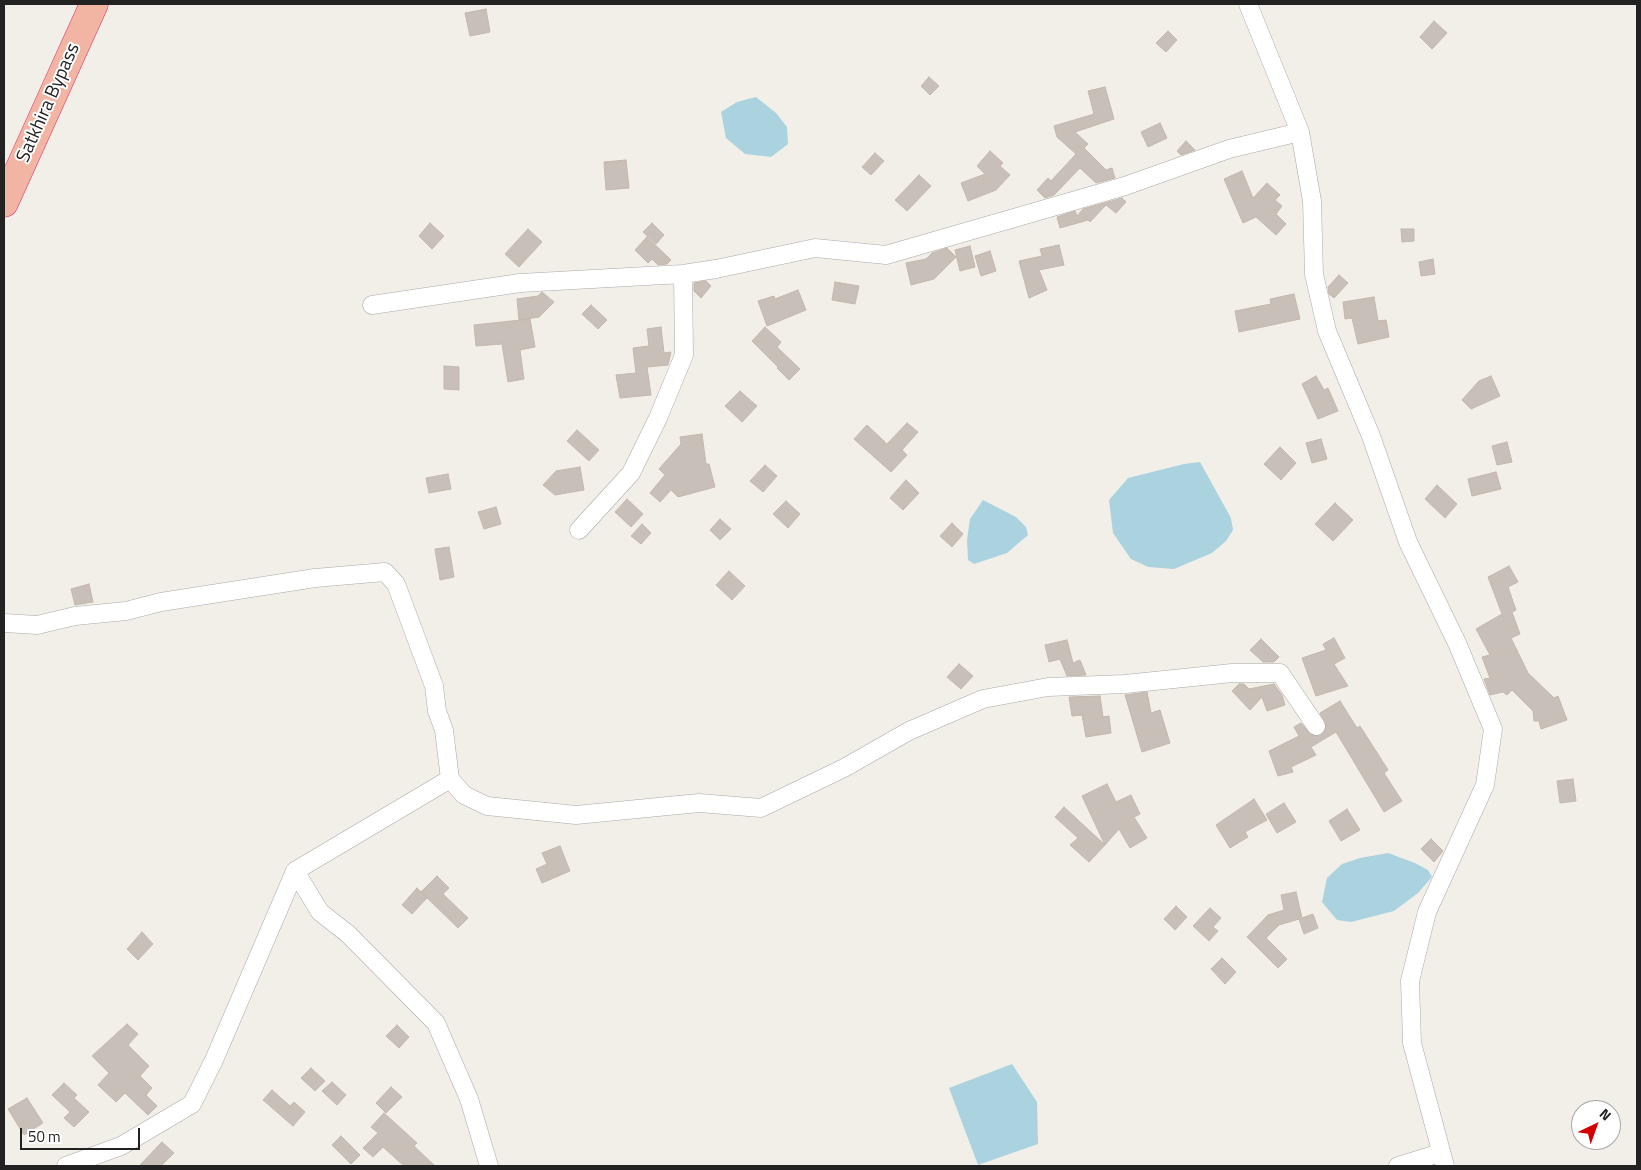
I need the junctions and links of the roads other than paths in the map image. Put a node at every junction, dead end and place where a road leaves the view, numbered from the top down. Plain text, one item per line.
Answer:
1 (94, 4) edge
2 (1248, 4) edge
3 (1300, 132) junction
4 (4, 203) edge
5 (683, 274) junction
6 (372, 305) dead end
7 (579, 530) dead end
8 (4, 622) edge
9 (1316, 726) dead end
10 (450, 778) junction
11 (295, 871) junction
12 (1442, 1159) edge
13 (66, 1166) edge
14 (489, 1166) edge
15 (1398, 1166) edge

1 - 4 highway, Satkhira Bypass
2 - 3 street
3 - 5 street
3 - 12 street
5 - 6 street
5 - 7 street
8 - 10 street
9 - 10 street
10 - 11 street
11 - 13 street
11 - 14 street
12 - 15 street

